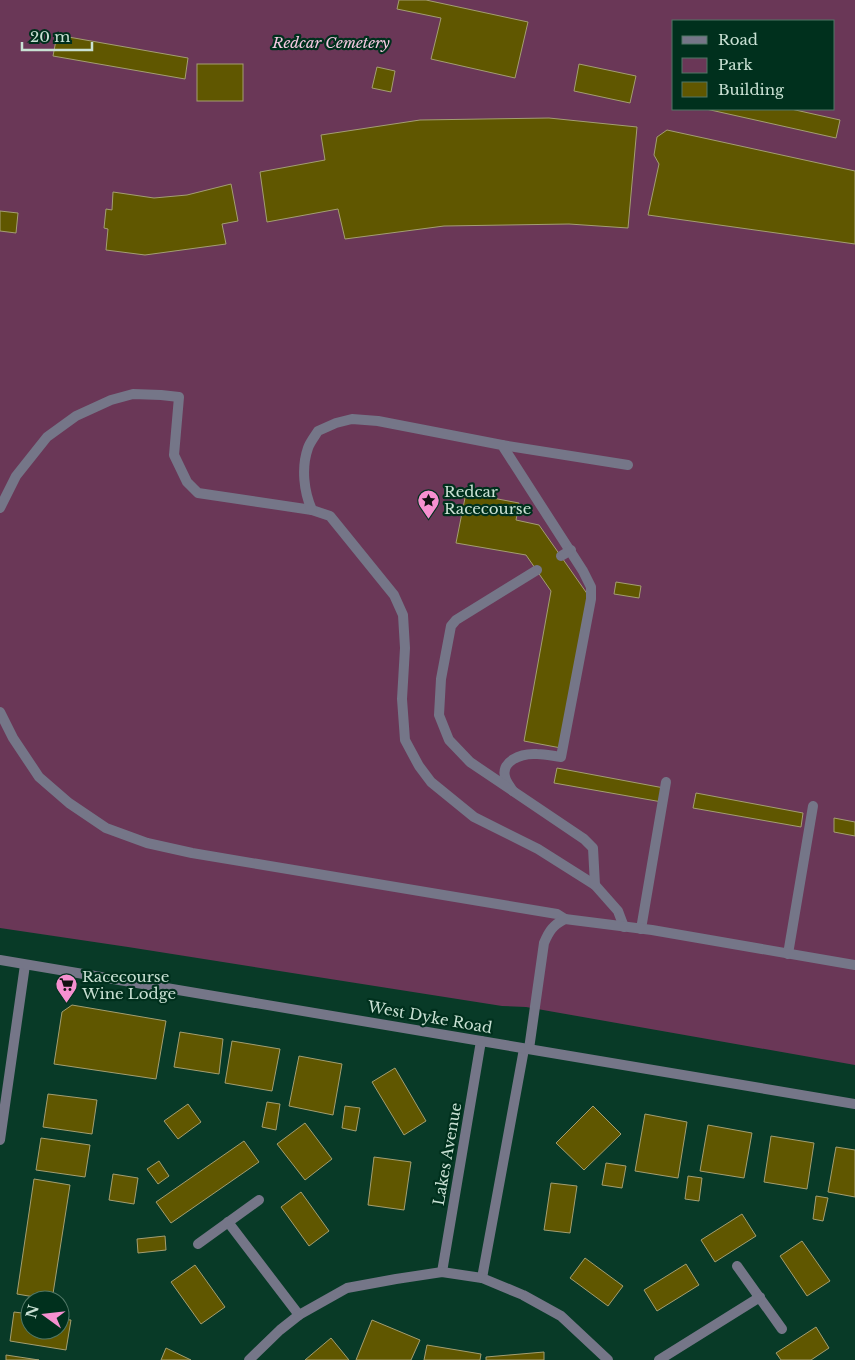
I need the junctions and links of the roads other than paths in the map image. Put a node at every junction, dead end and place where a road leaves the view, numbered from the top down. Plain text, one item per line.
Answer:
1 (502, 445) junction
2 (628, 465) dead end
3 (0, 508) edge
4 (312, 510) junction
5 (571, 550) junction
6 (561, 556) dead end
7 (536, 570) dead end
8 (0, 712) edge
9 (666, 782) dead end
10 (513, 791) junction
11 (813, 806) dead end
12 (595, 885) junction
13 (565, 919) junction
14 (624, 926) junction
15 (641, 929) junction
16 (788, 954) junction
17 (0, 960) edge
18 (25, 964) junction
19 (855, 965) edge
20 (481, 1041) junction
21 (526, 1049) junction
22 (855, 1104) edge
23 (0, 1140) edge
24 (259, 1200) dead end
25 (228, 1222) junction
26 (198, 1244) dead end
27 (738, 1266) dead end
28 (442, 1272) junction
29 (482, 1278) junction
30 (760, 1297) junction
31 (300, 1315) junction
32 (782, 1329) dead end
33 (249, 1360) edge
34 (608, 1360) edge
35 (659, 1360) edge

1 - 2 street
1 - 4 street
1 - 5 street
3 - 4 street
4 - 12 street
5 - 6 street
5 - 10 street
7 - 10 street
8 - 13 street
9 - 15 street
10 - 12 street
11 - 16 street
12 - 14 street
13 - 14 street
13 - 21 street
14 - 15 street
15 - 16 street
16 - 19 street
17 - 18 street, West Dyke Road
18 - 20 street, West Dyke Road
18 - 23 street
20 - 21 street, West Dyke Road
20 - 28 street, Lakes Avenue
21 - 22 street, West Dyke Road
21 - 29 street
24 - 25 street
25 - 26 street
25 - 31 street
27 - 30 street
28 - 29 street
28 - 31 street
29 - 34 street
30 - 32 street
30 - 35 street
31 - 33 street

